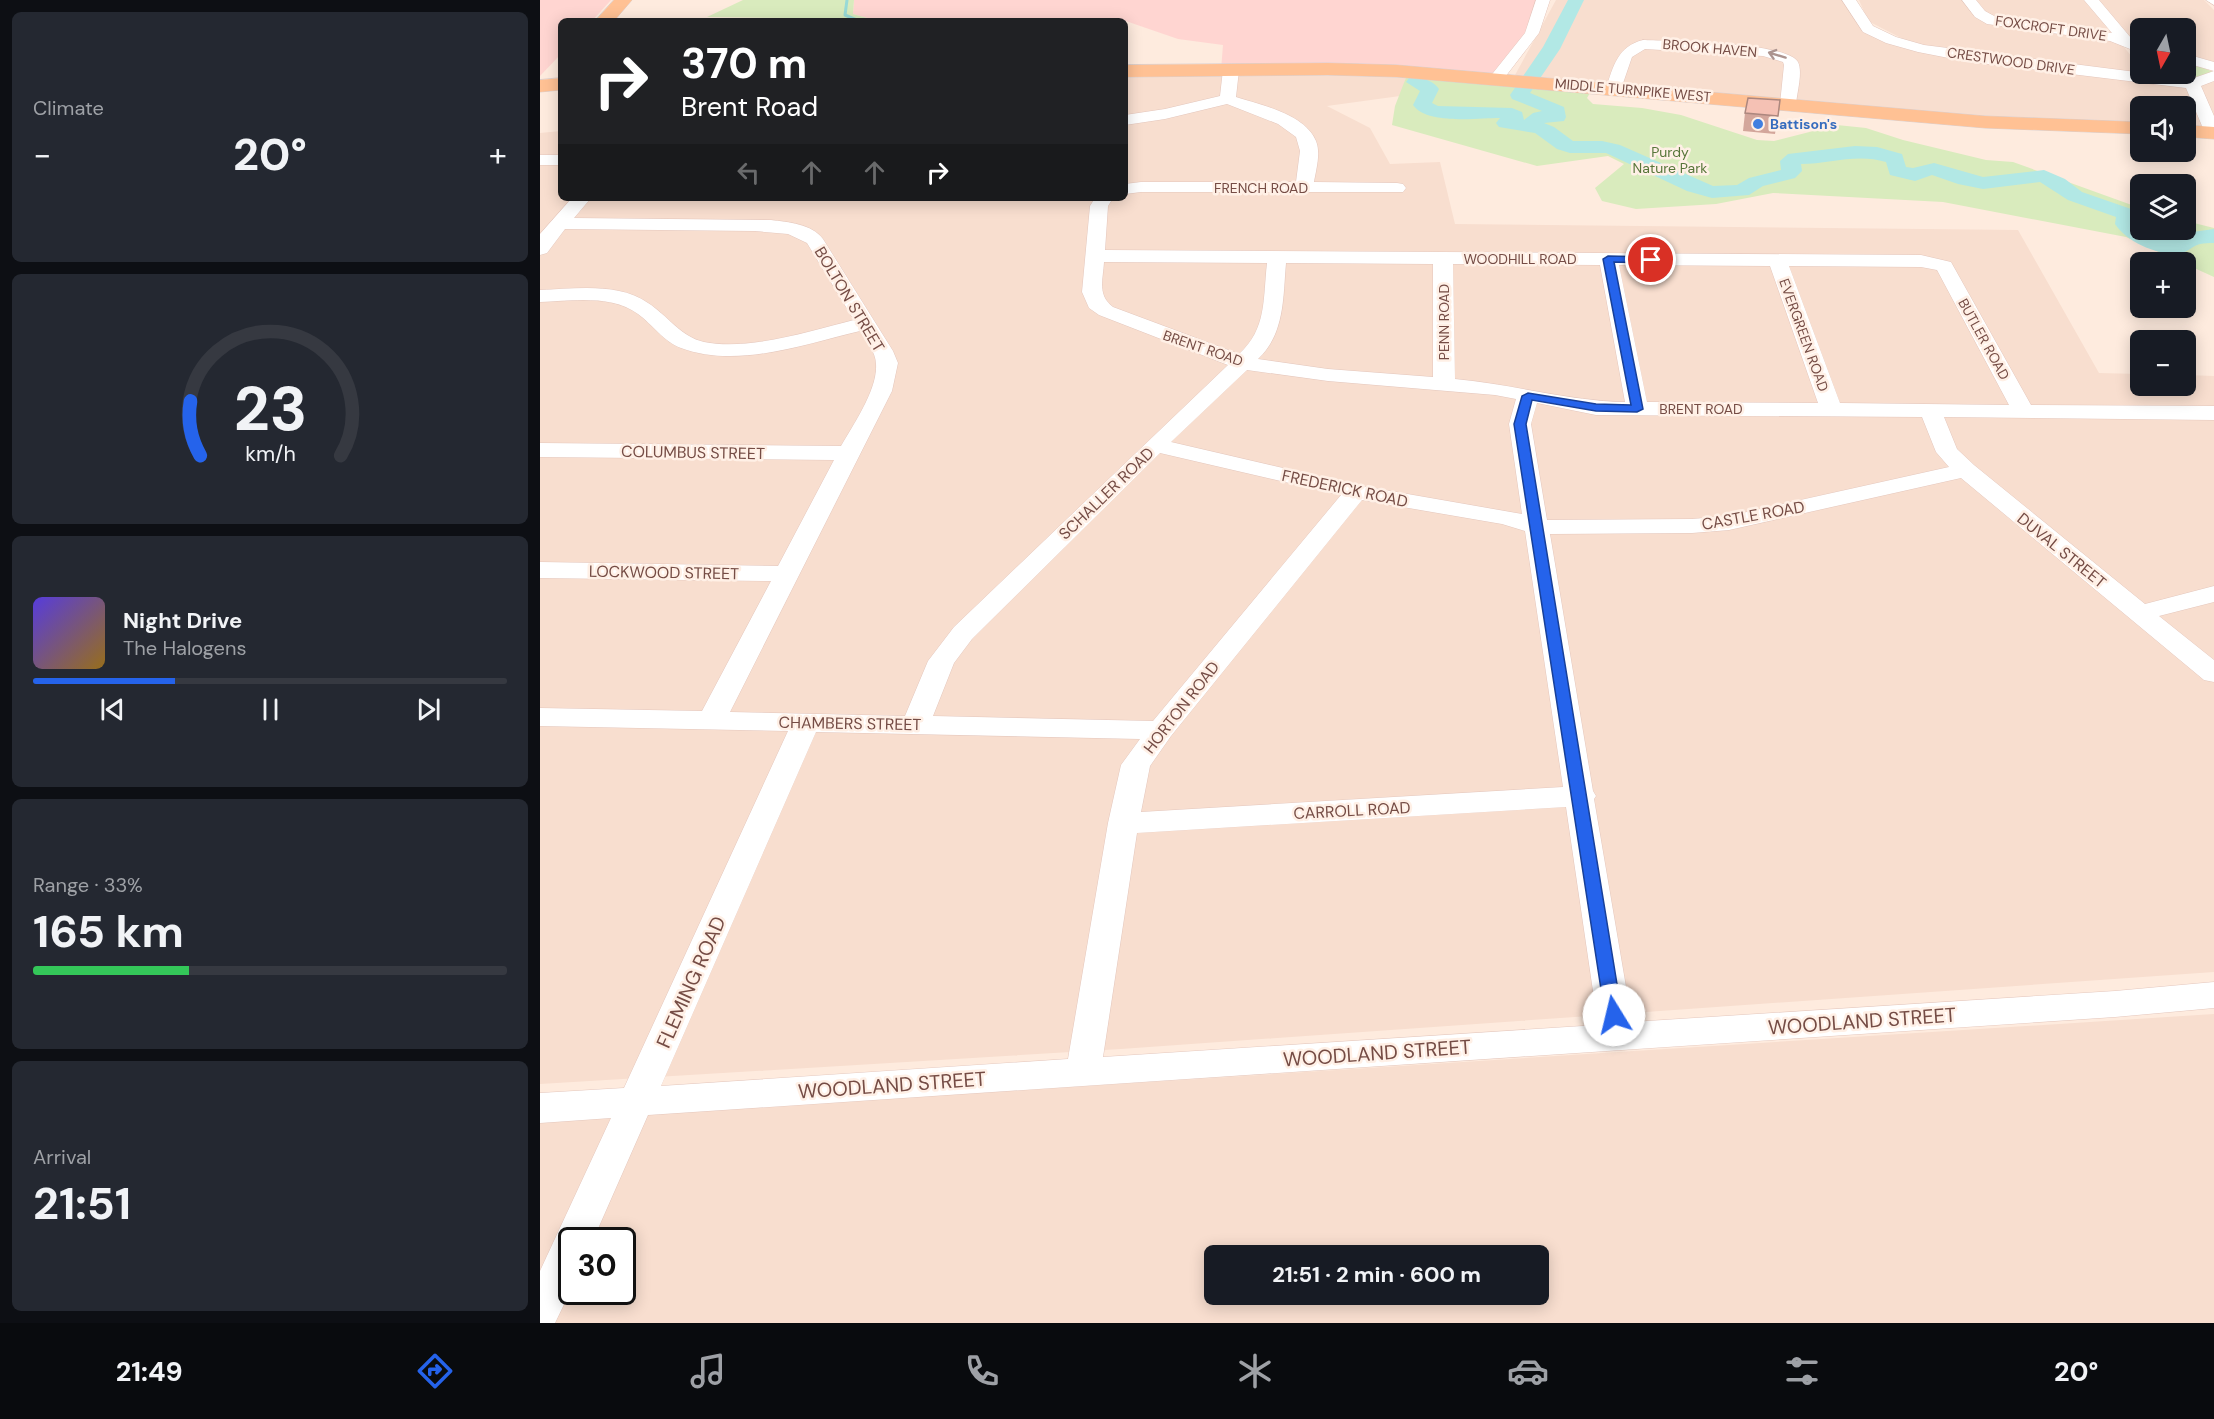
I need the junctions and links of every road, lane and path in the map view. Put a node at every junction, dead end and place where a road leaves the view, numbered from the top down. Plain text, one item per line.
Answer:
1 (623, 0) edge
2 (1543, 0) edge
3 (1849, 0) edge
4 (1969, 0) edge
5 (2091, 0) edge
6 (607, 18) edge
7 (2126, 40) junction
8 (2130, 41) edge
9 (2130, 45) edge
10 (2196, 61) edge
11 (2214, 67) edge
12 (1231, 69) junction
13 (1128, 70) edge
14 (558, 73) edge
15 (2130, 74) edge
16 (2214, 76) edge
17 (1497, 78) junction
18 (2196, 83) edge
19 (2192, 84) edge
20 (547, 87) edge
21 (1614, 89) junction
22 (1228, 99) junction
23 (1788, 104) junction
24 (1128, 120) edge
25 (2130, 129) edge
26 (2196, 132) edge
27 (2214, 133) edge
28 (540, 160) edge
29 (558, 160) edge
30 (1304, 188) junction
31 (1397, 188) dead end
32 (1128, 189) edge
33 (579, 201) edge
34 (1102, 201) edge
35 (560, 223) junction
36 (540, 249) edge
37 (1096, 256) junction
38 (1277, 258) junction
39 (1443, 259) junction
40 (1608, 259) junction
41 (1778, 261) junction
42 (1944, 266) joint
43 (540, 296) edge
44 (866, 323) junction
45 (1242, 363) junction
46 (1444, 384) junction
47 (1528, 396) junction
48 (1637, 409) junction
49 (1831, 410) junction
50 (1930, 410) junction
51 (2024, 412) junction
52 (2214, 412) edge
53 (1155, 445) junction
54 (540, 450) edge
55 (847, 453) junction
56 (1966, 470) junction
57 (1356, 492) junction
58 (1536, 527) junction
59 (540, 570) edge
60 (789, 574) junction
61 (2214, 594) edge
62 (2139, 613) junction
63 (2214, 674) edge
64 (540, 717) edge
65 (712, 720) junction
66 (806, 722) junction
67 (916, 724) junction
68 (1161, 730) junction
69 (1581, 796) junction
70 (1124, 823) junction
71 (2214, 995) edge
72 (1617, 1037) junction
73 (1083, 1072) junction
74 (637, 1103) junction
75 (540, 1108) edge
76 (580, 1227) edge
77 (558, 1275) edge
78 (540, 1313) edge

1 - 6 main road
2 - 17 street
3 - 15 street, CRESTWOOD DRIVE
4 - 7 street, FOXCROFT DRIVE
5 - 7 street
7 - 8 street, FOXCROFT DRIVE
7 - 9 street
10 - 11 street
12 - 13 main road, MIDDLE TURNPIKE WEST
12 - 17 main road, MIDDLE TURNPIKE WEST
12 - 22 street
14 - 20 main road
16 - 18 street
17 - 21 main road, MIDDLE TURNPIKE WEST
19 - 27 street
21 - 23 main road, MIDDLE TURNPIKE WEST
23 -> 21 street, BROOK HAVEN
22 - 24 street
22 - 30 street
23 - 25 main road, MIDDLE TURNPIKE WEST
26 - 27 main road
28 - 29 street
30 - 31 street, FRENCH ROAD
30 - 32 street, FRENCH ROAD
33 - 35 street
34 - 37 street, BRENT ROAD
35 - 36 street
35 - 44 street, BOLTON STREET
37 - 38 street, WOODHILL ROAD
37 - 45 street, BRENT ROAD
38 - 39 street, WOODHILL ROAD
38 - 45 street, SCHALLER ROAD
39 - 40 street, WOODHILL ROAD
39 - 46 street, PENN ROAD
40 - 41 street, WOODHILL ROAD
40 - 48 street
41 - 42 street, WOODHILL ROAD
41 - 49 street, EVERGREEN ROAD
42 - 51 street, BUTLER ROAD
43 - 44 street
44 - 55 street, BOLTON STREET
45 - 46 street, BRENT ROAD
45 - 53 street, SCHALLER ROAD
46 - 47 street, BRENT ROAD
47 - 48 street, BRENT ROAD
47 - 58 street
48 - 49 street, BRENT ROAD
49 - 50 street, BRENT ROAD
50 - 51 street, BRENT ROAD
50 - 56 street, DUVAL STREET
51 - 52 street, BRENT ROAD
53 - 57 street, FREDERICK ROAD
53 - 67 street, SCHALLER ROAD
54 - 55 street, COLUMBUS STREET
55 - 60 street, BOLTON STREET
56 - 58 street, CASTLE ROAD
56 - 62 street, DUVAL STREET
57 - 58 street, FREDERICK ROAD
57 - 68 street, HORTON ROAD
58 - 69 street
59 - 60 street, LOCKWOOD STREET
60 - 65 street, BOLTON STREET
61 - 62 street
62 - 63 street, DUVAL STREET
64 - 65 street, CHAMBERS STREET
65 - 66 street, CHAMBERS STREET
66 - 67 street, CHAMBERS STREET
66 - 74 street, FLEMING ROAD
67 - 68 street, CHAMBERS STREET
68 - 70 street, HORTON ROAD
69 - 70 street, CARROLL ROAD
69 - 72 street
70 - 73 street, HORTON ROAD
71 - 72 street, WOODLAND STREET
72 - 73 street, WOODLAND STREET
73 - 74 street, WOODLAND STREET
74 - 75 street, WOODLAND STREET
74 - 76 street, FLEMING ROAD
77 - 78 street

